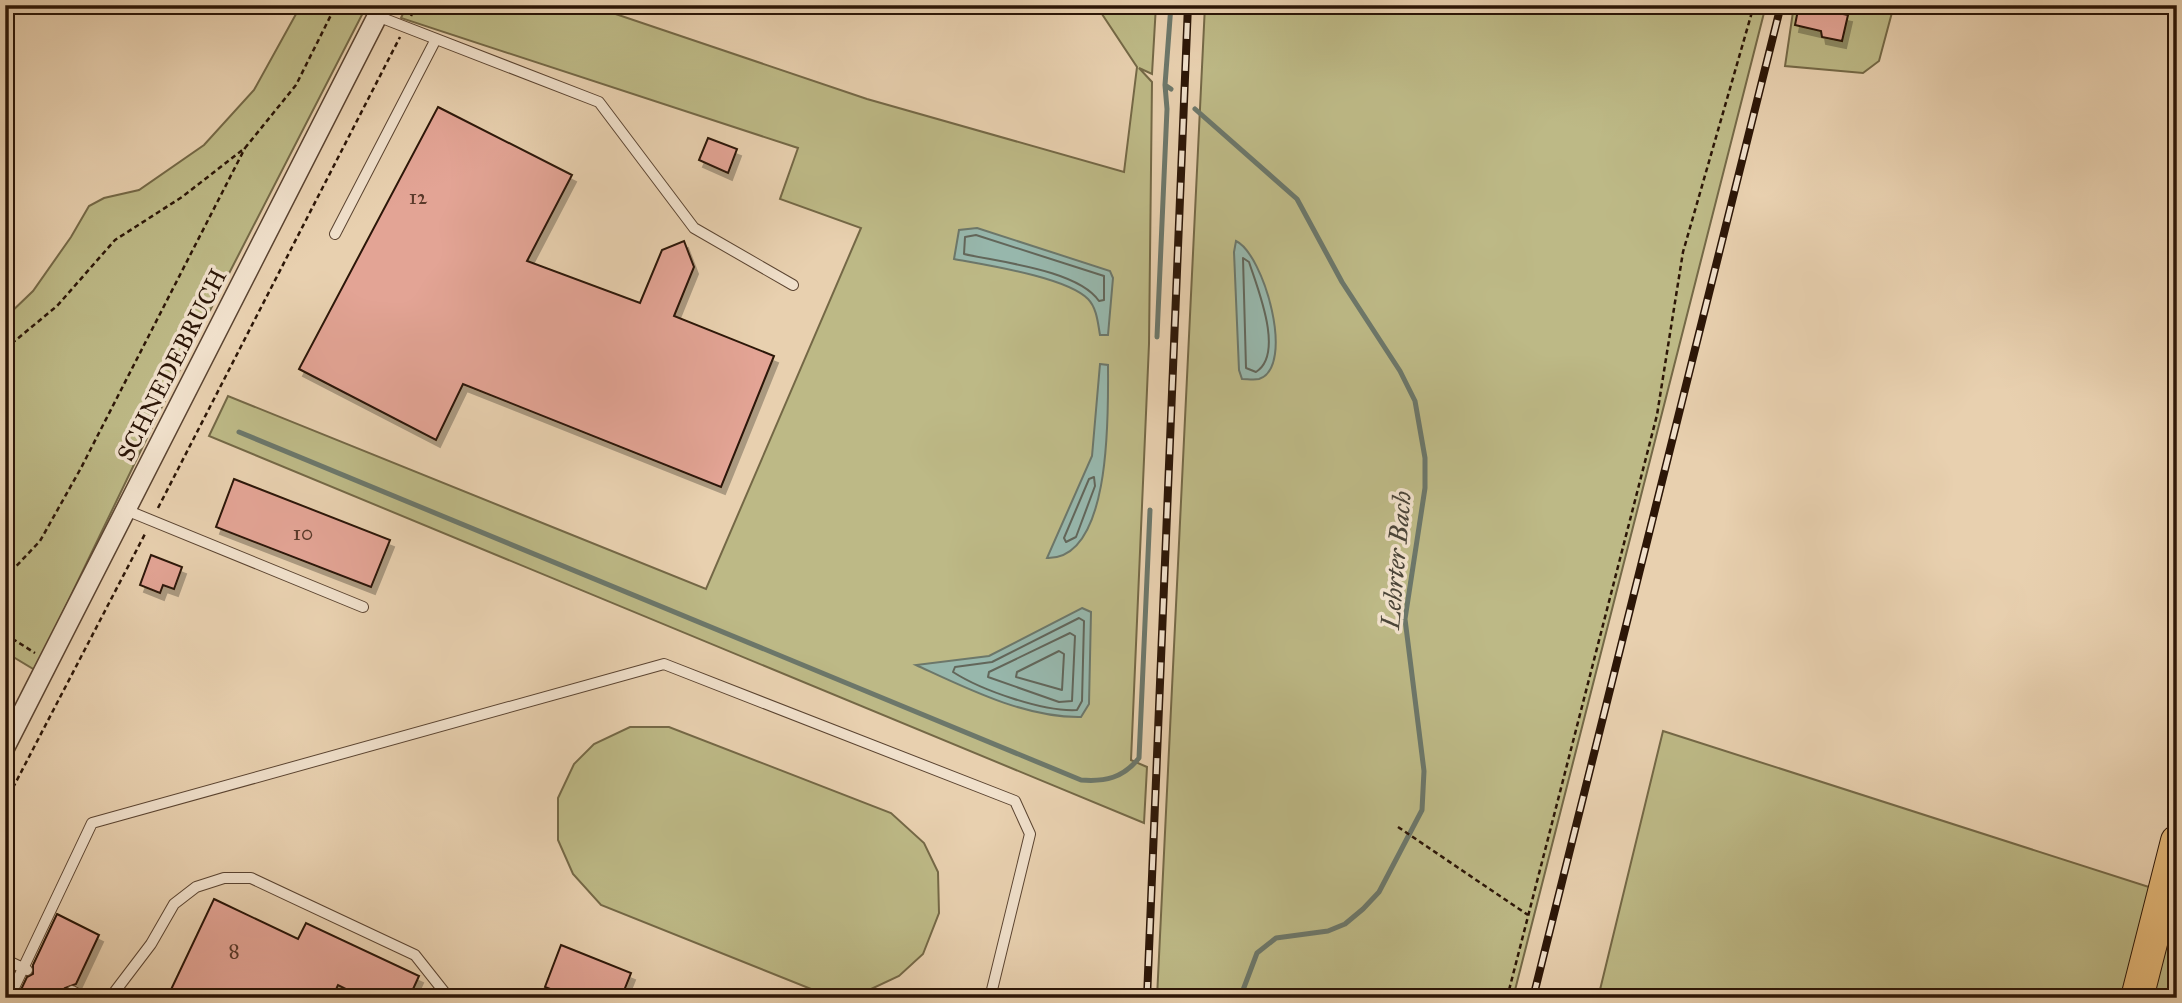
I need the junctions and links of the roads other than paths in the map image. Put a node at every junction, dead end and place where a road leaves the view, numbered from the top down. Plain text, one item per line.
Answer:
1 (380, 11) edge
2 (436, 39) junction
3 (335, 234) dead end
4 (793, 285) dead end
5 (126, 510) junction
6 (363, 607) dead end
7 (5, 747) edge
8 (2177, 841) edge
9 (5, 952) edge
10 (26, 970) junction
11 (72, 992) dead end
12 (9, 998) edge
13 (85, 998) edge
14 (110, 998) edge
15 (449, 998) edge
16 (990, 998) edge
17 (2137, 998) edge

1 - 2 lane
1 - 5 street, SCHNEDEBRUCH
2 - 3 lane
2 - 4 lane
5 - 6 lane
5 - 7 street, SCHNEDEBRUCH
8 - 17 main road
9 - 10 lane
10 - 12 lane
10 - 16 lane
11 - 13 lane
14 - 15 lane

